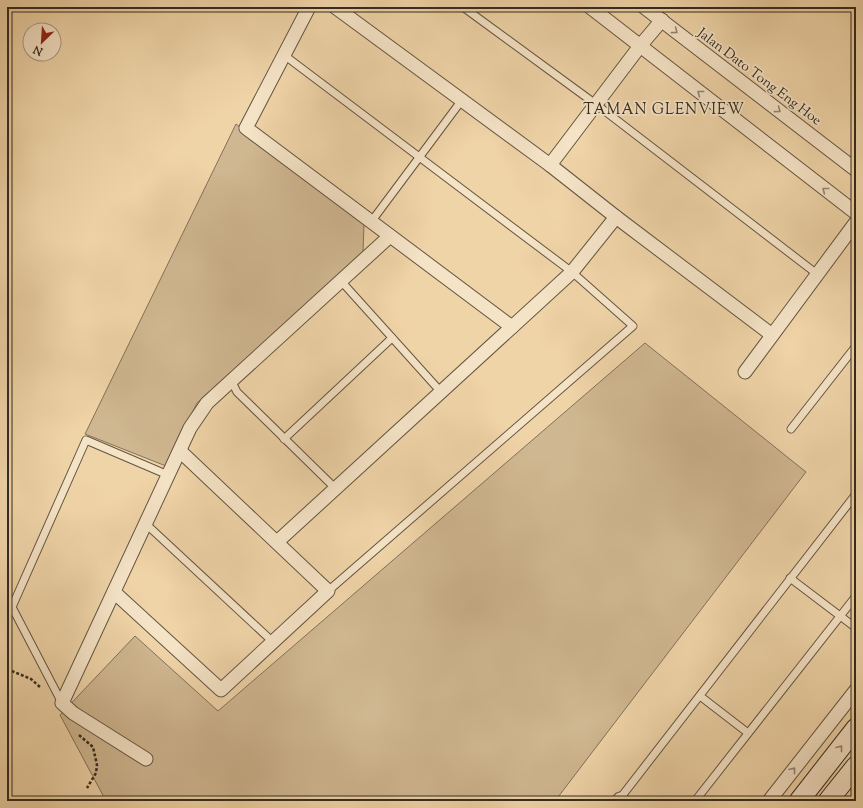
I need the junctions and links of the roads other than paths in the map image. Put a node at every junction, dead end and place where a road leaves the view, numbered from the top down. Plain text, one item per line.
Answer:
1 (309, 7) edge
2 (335, 7) edge
3 (463, 7) edge
4 (590, 7) edge
5 (644, 7) edge
6 (662, 20) junction
7 (640, 46) junction
8 (284, 55) junction
9 (462, 100) junction
10 (597, 105) junction
11 (420, 158) junction
12 (550, 165) junction
13 (856, 170) edge
14 (856, 214) edge
15 (616, 217) junction
16 (371, 222) junction
17 (856, 222) edge
18 (390, 236) junction
19 (572, 272) junction
20 (817, 274) junction
21 (340, 281) junction
22 (512, 327) junction
23 (772, 335) junction
24 (392, 338) junction
25 (856, 346) edge
26 (745, 372) dead end
27 (231, 380) junction
28 (441, 392) junction
29 (791, 429) dead end
30 (284, 439) junction
31 (180, 451) junction
32 (168, 475) junction
33 (335, 488) junction
34 (856, 494) edge
35 (146, 524) junction
36 (277, 542) junction
37 (790, 578) junction
38 (328, 591) junction
39 (114, 592) junction
40 (856, 596) edge
41 (840, 617) junction
42 (856, 628) edge
43 (273, 642) junction
44 (856, 690) edge
45 (700, 696) junction
46 (62, 703) junction
47 (856, 728) edge
48 (748, 733) junction
49 (146, 759) dead end
50 (856, 766) edge
51 (621, 800) edge
52 (695, 801) edge
53 (769, 801) edge
54 (799, 801) edge
55 (828, 801) edge

1 - 8 street
2 - 9 street
3 - 10 lane
4 - 7 street
5 - 6 street, Jalan Dato Tong Eng Hoe
6 - 7 street
6 -> 13 street, Jalan Dato Tong Eng Hoe
7 - 10 street
14 -> 7 street
8 - 11 lane
8 - 16 street
9 - 11 lane
9 - 12 street
10 - 12 street
10 - 20 lane
11 - 16 lane
11 - 19 lane
12 - 15 street
15 - 19 street
15 - 23 street
16 - 18 street
17 - 20 street
18 - 21 street
18 - 22 street
19 - 22 street
19 - 38 lane
20 - 23 street
21 - 24 lane
21 - 27 street
22 - 28 street
23 - 26 street
24 - 28 lane
24 - 30 lane
25 - 29 lane
27 - 30 lane
27 - 31 street
28 - 33 street
30 - 33 lane
31 - 32 street
31 - 36 street
32 - 35 street
32 - 46 lane
33 - 36 street
34 - 37 lane
35 - 39 street
35 - 43 lane
36 - 38 street
37 - 41 lane
37 - 45 lane
38 - 43 street
39 - 43 street
39 - 46 street
40 - 41 lane
41 - 42 lane
41 - 48 lane
53 -> 44 street
45 - 48 lane
45 - 51 lane
46 - 49 street
54 -> 47 main road
48 - 52 lane
50 - 55 main road

